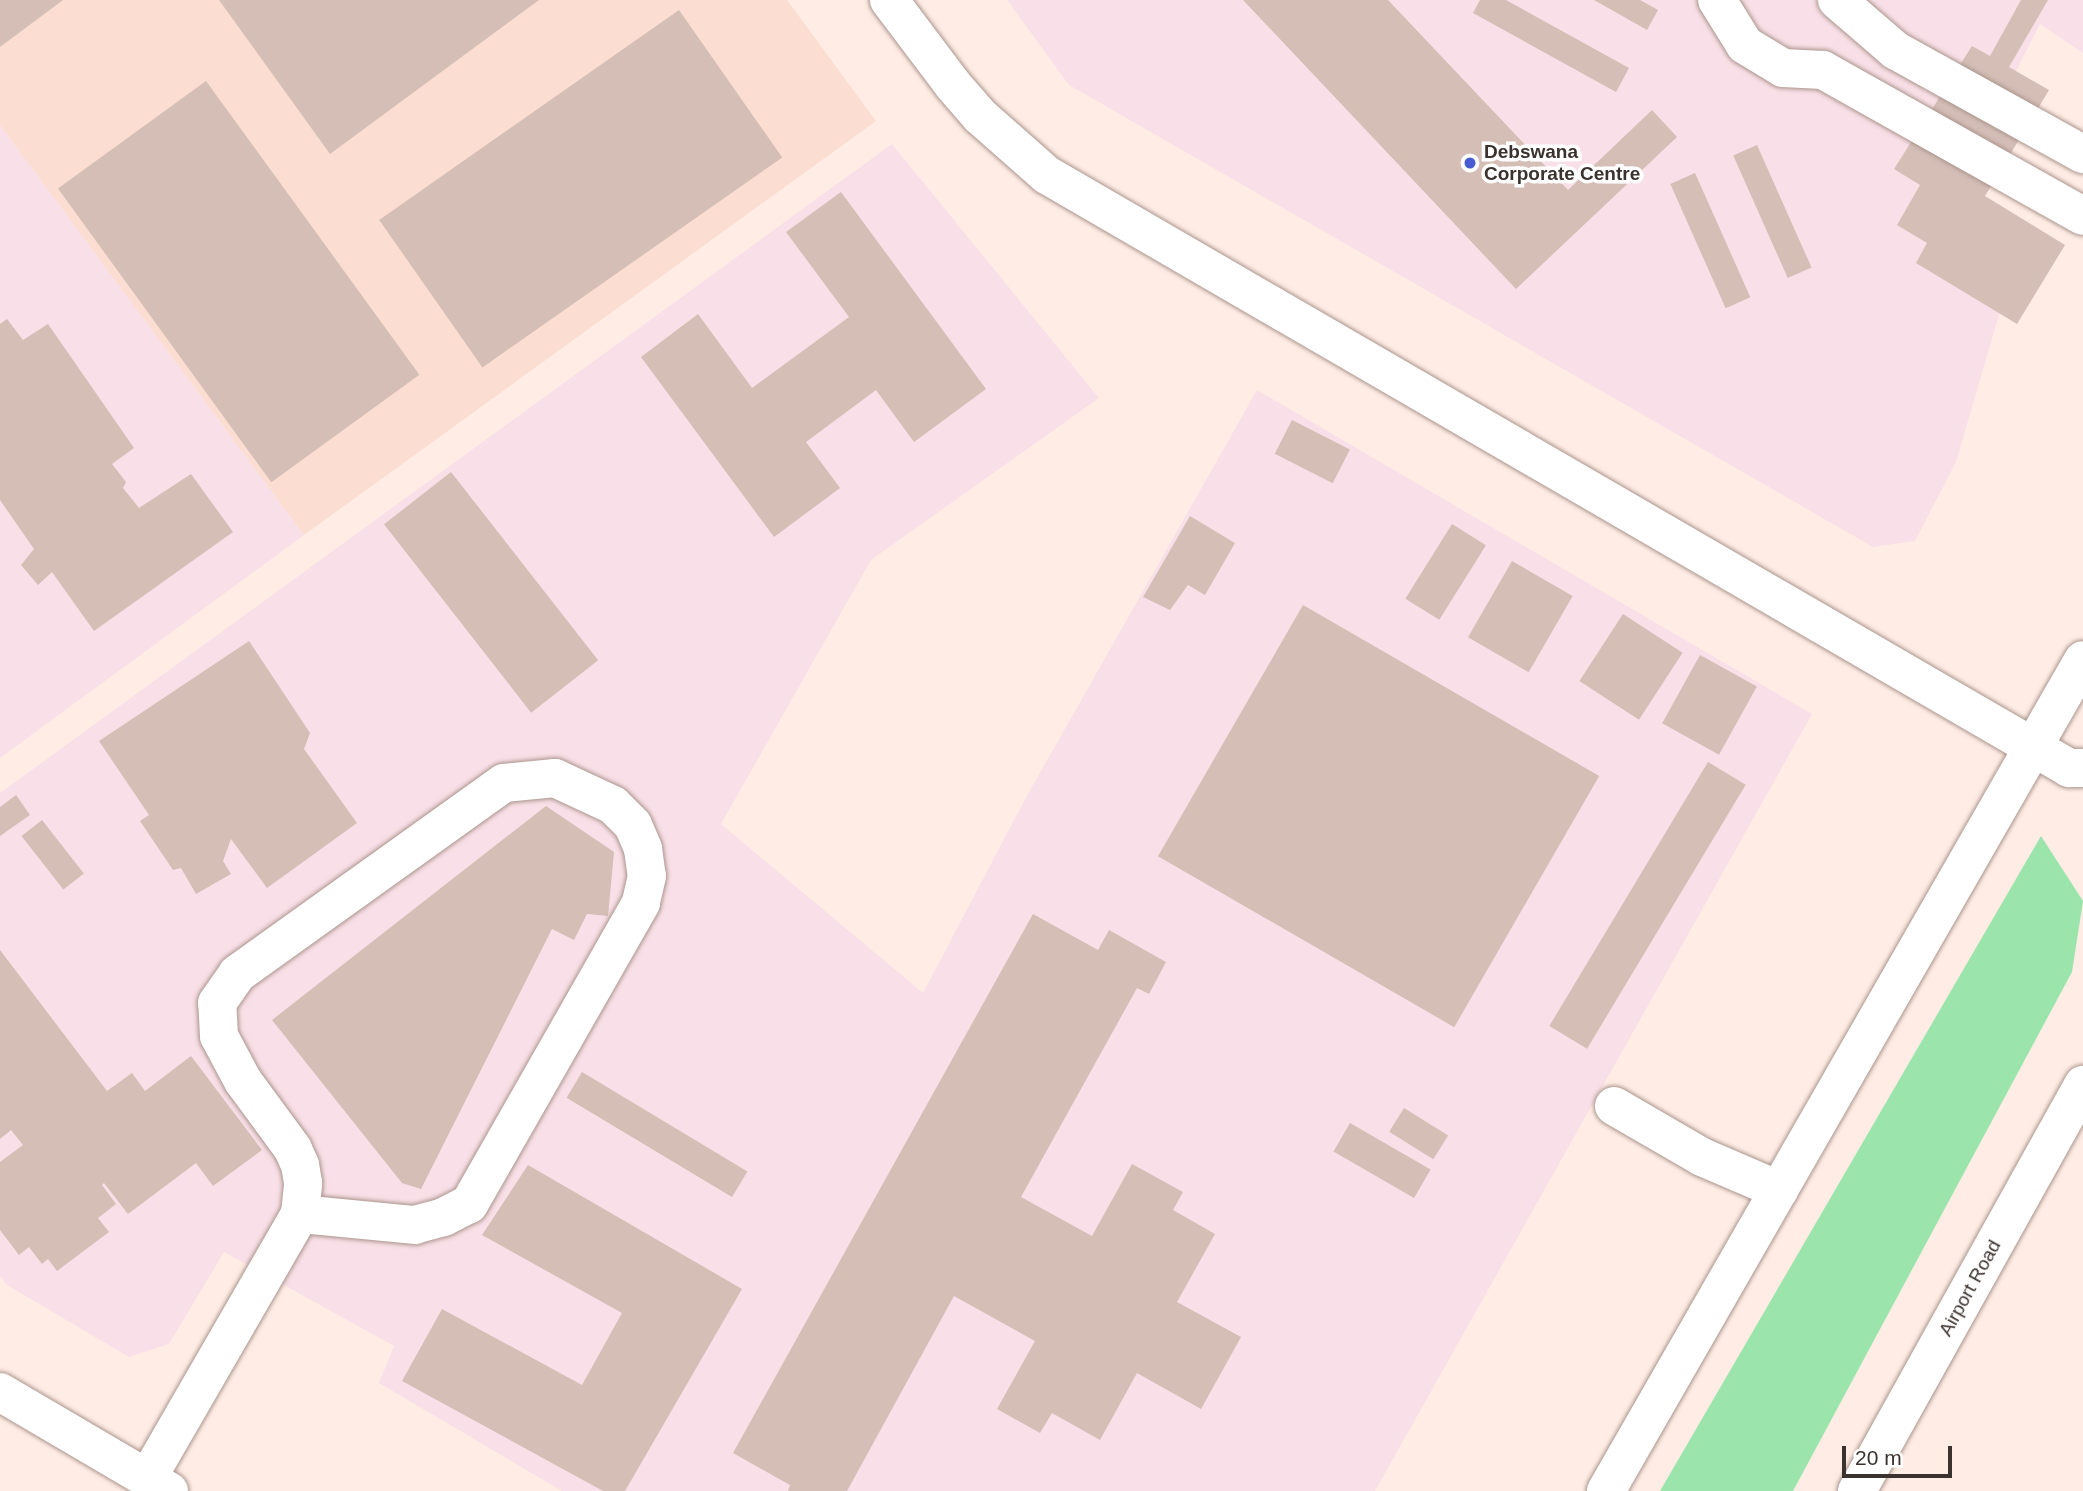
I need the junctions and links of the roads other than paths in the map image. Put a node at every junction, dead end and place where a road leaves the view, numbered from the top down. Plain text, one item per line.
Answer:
1 (889, 0) edge
2 (1717, 0) edge
3 (1838, 0) edge
4 (2083, 154) edge
5 (2083, 216) edge
6 (2083, 660) edge
7 (2034, 747) junction
8 (2078, 777) edge
9 (2083, 1085) edge
10 (1614, 1106) dead end
11 (1779, 1190) junction
12 (300, 1214) junction
13 (0, 1392) edge
14 (158, 1485) edge
15 (1606, 1491) edge
16 (1857, 1491) edge

1 - 7 street
2 - 5 street
3 - 4 street
6 - 7 street
7 - 8 street
7 - 11 street
9 - 16 street, Airport Road
10 - 11 street
11 - 15 street
12 - 12 street
12 - 14 street
13 - 14 street

